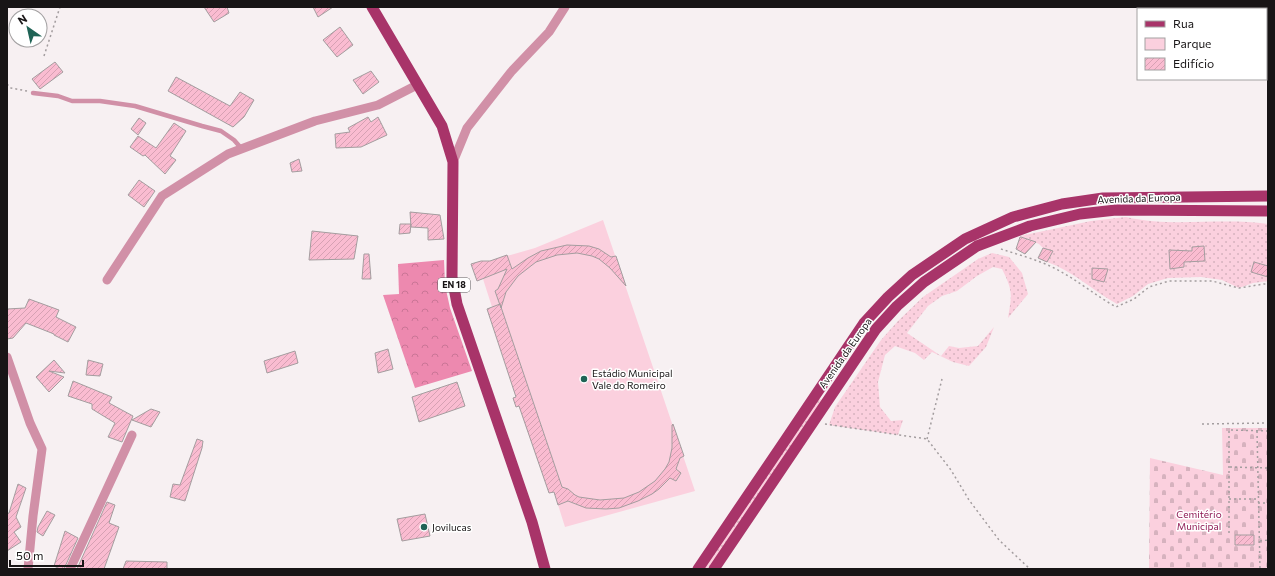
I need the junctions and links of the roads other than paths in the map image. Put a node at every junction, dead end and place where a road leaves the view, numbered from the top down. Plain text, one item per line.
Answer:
1 (372, 7) edge
2 (565, 7) edge
3 (417, 84) junction
4 (33, 93) road end
5 (241, 148) junction
6 (453, 162) junction
7 (1268, 196) edge
8 (1268, 211) edge
9 (107, 280) dead end
10 (7, 357) edge
11 (132, 435) dead end
12 (28, 569) edge
13 (70, 569) edge
14 (545, 569) edge
15 (698, 569) edge
16 (714, 569) edge

1 - 3 main road, EN 18
2 - 6 street
3 - 5 street
3 - 6 main road, EN 18
4 - 5 lane
5 - 9 street
6 - 14 main road, EN 18
7 - 15 main road, Avenida da Europa
8 - 16 main road, Avenida da Europa
10 - 12 street
11 - 13 street

